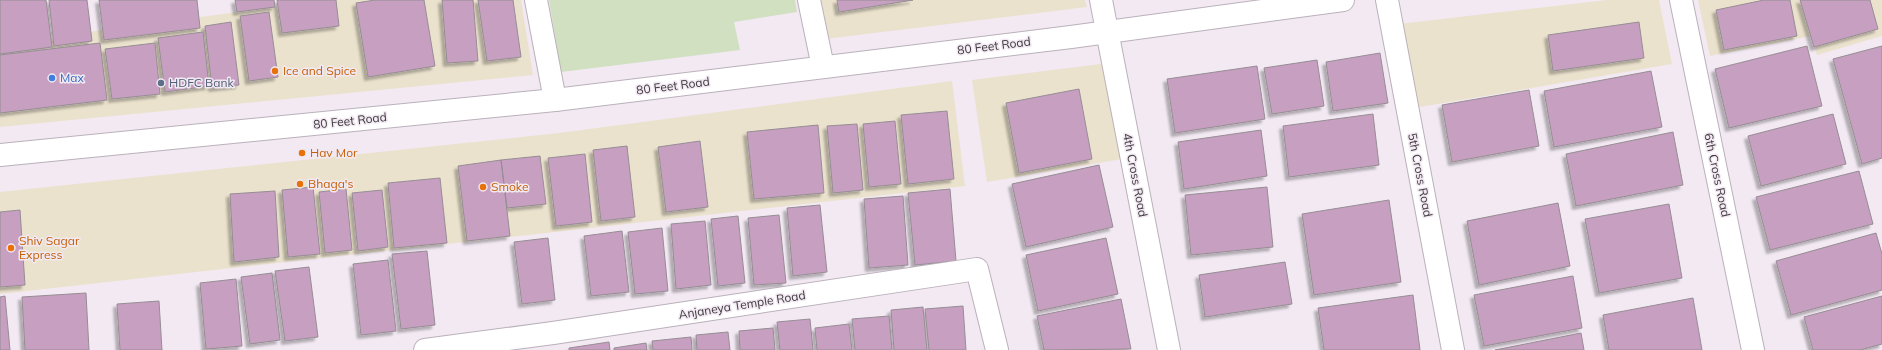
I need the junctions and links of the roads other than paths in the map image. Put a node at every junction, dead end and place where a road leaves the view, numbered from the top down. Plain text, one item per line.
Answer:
1 (536, 0) edge
2 (809, 0) edge
3 (1101, 0) edge
4 (1343, 0) edge
5 (1387, 0) edge
6 (1681, 0) edge
7 (1107, 32) junction
8 (823, 67) junction
9 (555, 100) junction
10 (0, 155) edge
11 (554, 342) edge
12 (425, 350) edge
13 (996, 350) edge
14 (1169, 350) edge
15 (1453, 350) edge
16 (1753, 350) edge

1 - 9 street
2 - 8 street
3 - 7 street, 4th Cross Road
4 - 7 street, 80 Feet Road
5 - 15 street, 5th Cross Road
6 - 16 street, 6th Cross Road
7 - 8 street, 80 Feet Road
7 - 14 street, 4th Cross Road
8 - 9 street, 80 Feet Road
9 - 10 street, 80 Feet Road
11 - 12 street, Anjaneya Temple Road
11 - 13 street, Anjaneya Temple Road

